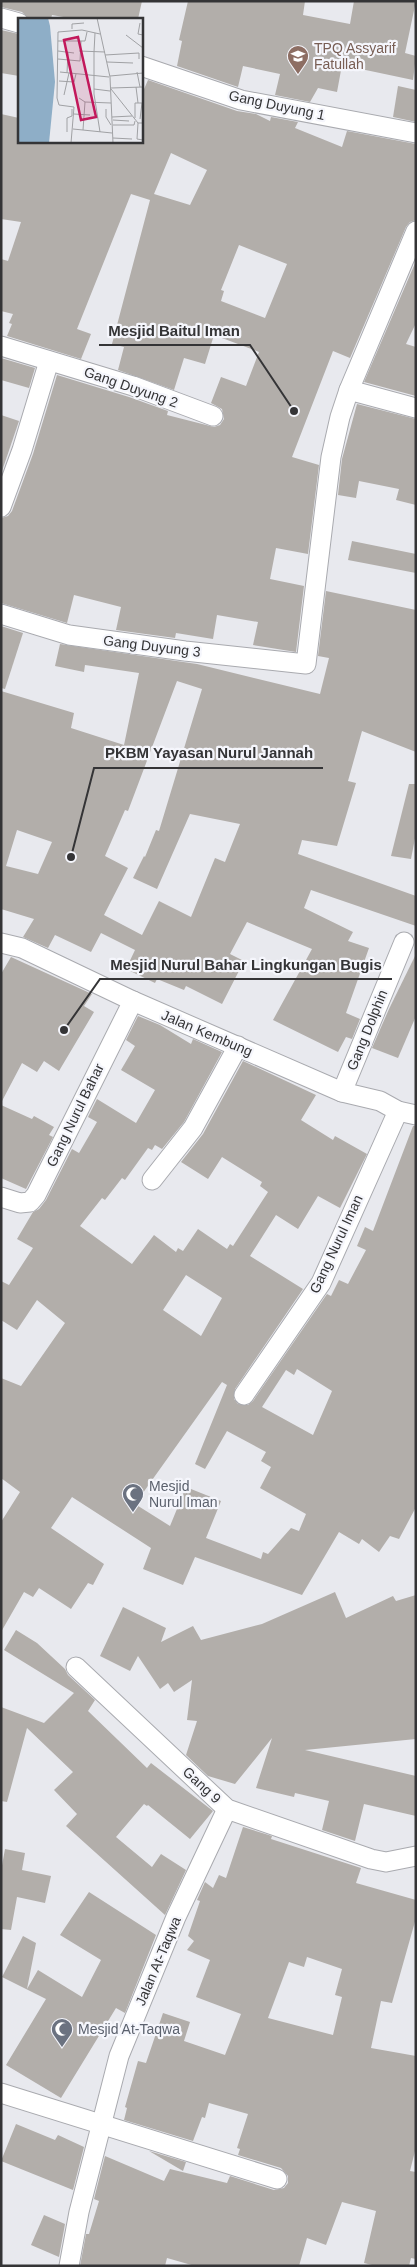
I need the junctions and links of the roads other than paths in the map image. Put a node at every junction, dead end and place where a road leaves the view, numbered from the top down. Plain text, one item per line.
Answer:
1 (1, 18) edge
2 (18, 23) edge
3 (142, 66) edge
4 (416, 133) edge
5 (416, 231) edge
6 (1, 346) edge
7 (49, 361) junction
8 (349, 390) junction
9 (416, 408) edge
10 (213, 416) dead end
11 (1, 507) edge
12 (1, 614) edge
13 (404, 942) dead end
14 (1, 943) edge
15 (133, 1001) junction
16 (238, 1046) junction
17 (342, 1092) junction
18 (407, 1113) edge
19 (152, 1180) dead end
20 (1, 1197) edge
21 (244, 1395) dead end
22 (76, 1667) dead end
23 (227, 1809) junction
24 (416, 1856) edge
25 (1, 2093) edge
26 (102, 2126) junction
27 (277, 2179) dead end
28 (69, 2266) edge

1 - 2 street
3 - 4 street, Gang Duyung 1
5 - 8 street
6 - 7 street, Gang Duyung 2
7 - 10 street, Gang Duyung 2
7 - 11 street
8 - 9 street
8 - 12 street, Gang Duyung 3
13 - 17 street, Gang Dolphin
14 - 15 street, Jalan Kembung
15 - 16 street, Jalan Kembung
15 - 20 street, Gang Nurul Bahar
16 - 17 street, Jalan Kembung
16 - 19 street
17 - 18 street, Jalan Kembung
18 - 21 street, Gang Nurul Iman
22 - 23 street, Gang 9
23 - 24 street, Gang 9
23 - 26 street, Jalan At-Taqwa
25 - 26 street
26 - 27 street
26 - 28 street, Jalan At-Taqwa

